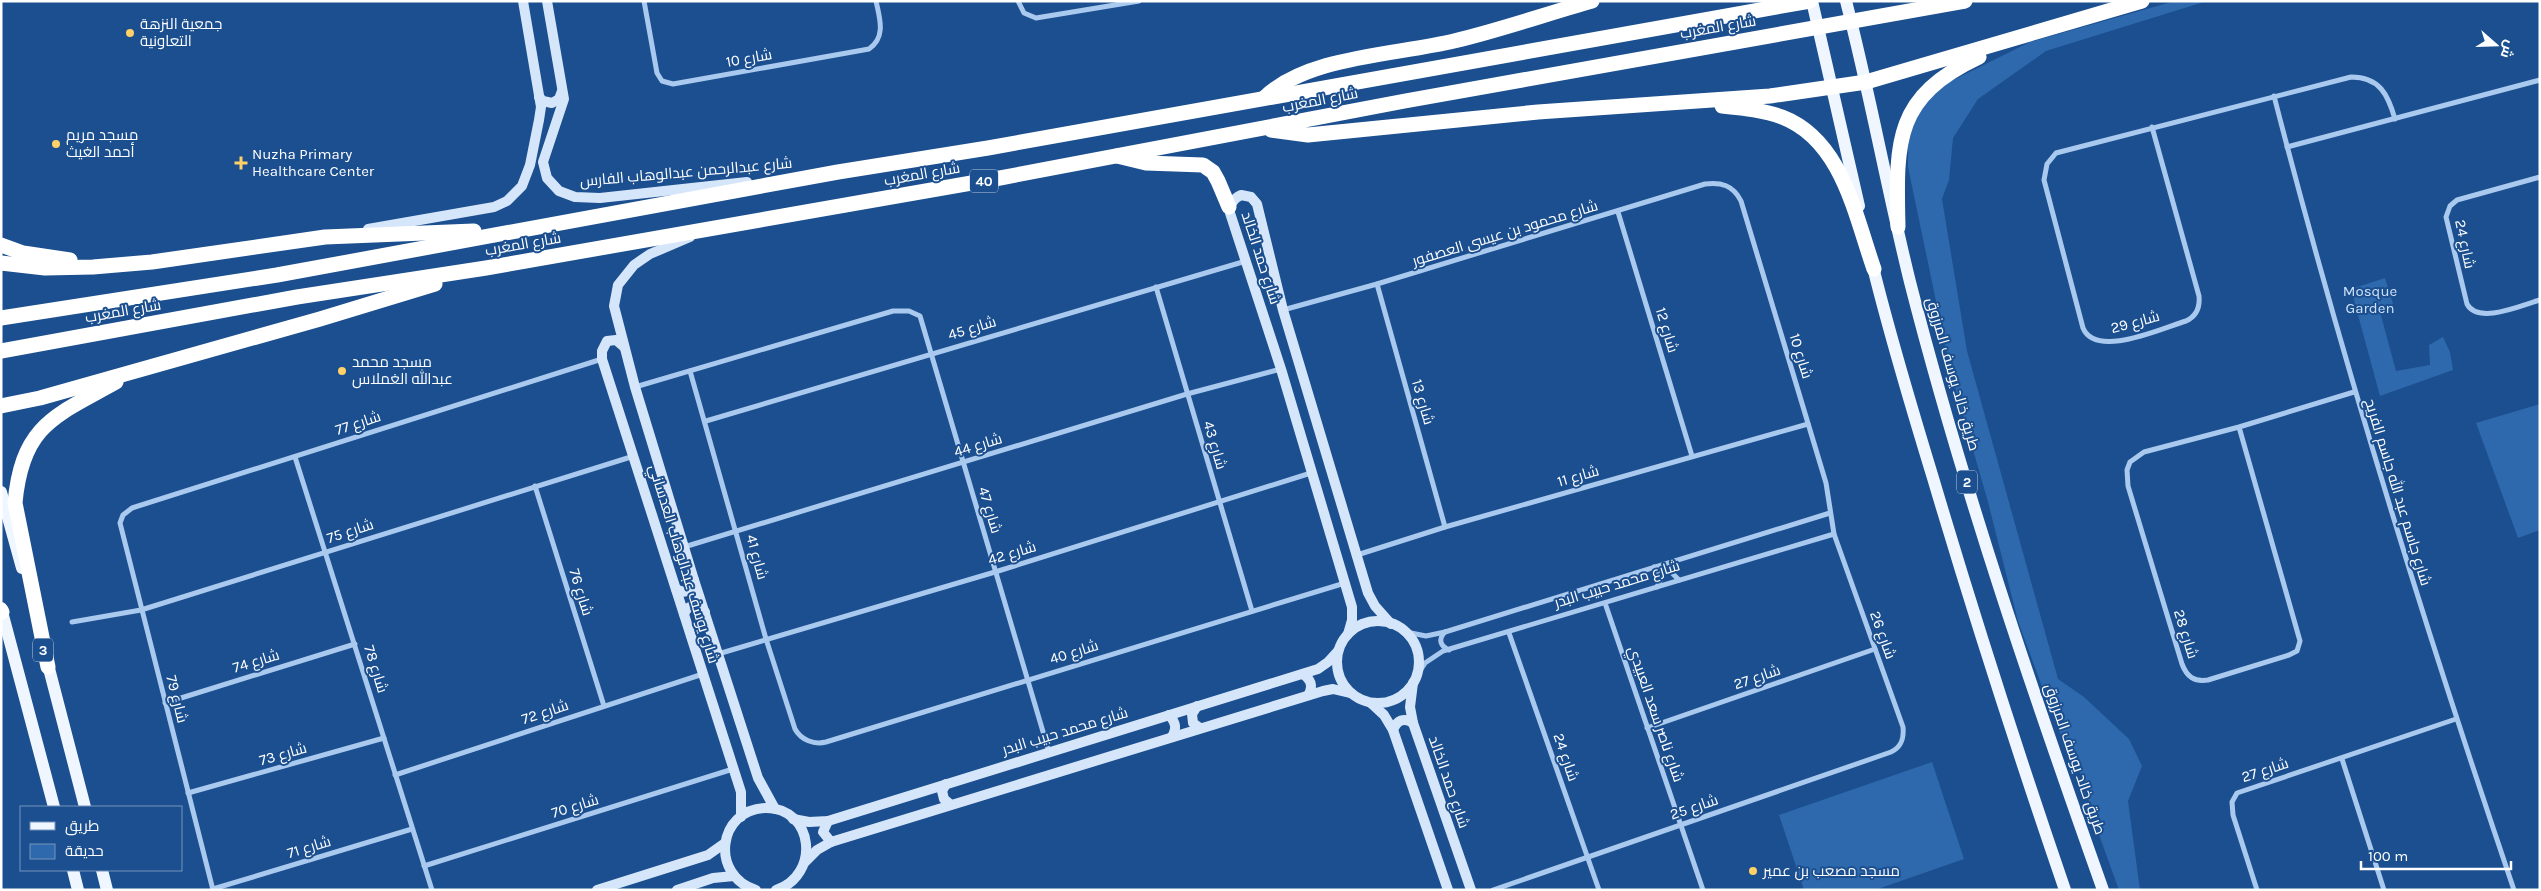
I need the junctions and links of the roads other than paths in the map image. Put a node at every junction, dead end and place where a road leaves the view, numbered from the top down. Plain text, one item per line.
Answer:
1 (523, 1) edge
2 (547, 1) edge
3 (644, 1) edge
4 (876, 1) edge
5 (1018, 1) edge
6 (1139, 1) edge
7 (1592, 1) edge
8 (1811, 1) edge
9 (1846, 1) edge
10 (1965, 1) edge
11 (2142, 1) edge
12 (2016, 39) junction
13 (1830, 80) junction
14 (2540, 80) edge
15 (1866, 82) junction
16 (563, 91) junction
17 (2274, 96) junction
18 (539, 97) junction
19 (1263, 99) junction
20 (1676, 104) junction
21 (2395, 119) junction
22 (2152, 127) junction
23 (1265, 129) junction
24 (2287, 147) junction
25 (1114, 155) junction
26 (838, 172) junction
27 (2540, 177) edge
28 (1733, 189) joint
29 (1229, 207) junction
30 (1618, 212) junction
31 (1898, 227) junction
32 (530, 228) junction
33 (708, 229) junction
34 (325, 237) junction
35 (1, 245) edge
36 (1246, 261) junction
37 (1, 263) edge
38 (116, 265) junction
39 (486, 268) junction
40 (1874, 269) junction
41 (1376, 284) junction
42 (1156, 287) junction
43 (2540, 300) edge
44 (1283, 310) junction
45 (1, 318) edge
46 (623, 346) junction
47 (1, 351) edge
48 (932, 354) junction
49 (602, 358) junction
50 (144, 367) junction
51 (1281, 369) junction
52 (690, 371) junction
53 (635, 387) junction
54 (2354, 392) junction
55 (1187, 394) junction
56 (1310, 400) junction
57 (1, 406) edge
58 (1292, 406) junction
59 (706, 421) junction
60 (1808, 424) junction
61 (2239, 427) junction
62 (1318, 428) junction
63 (1299, 433) junction
64 (295, 456) junction
65 (634, 456) junction
66 (1692, 456) junction
67 (962, 463) junction
68 (1311, 473) junction
69 (535, 486) junction
70 (1, 492) edge
71 (1219, 503) junction
72 (1830, 513) junction
73 (123, 514) joint
74 (1445, 527) junction
75 (736, 531) junction
76 (1834, 534) junction
77 (684, 547) junction
78 (326, 552) junction
79 (1356, 555) junction
80 (1675, 561) junction
81 (1654, 567) junction
82 (995, 572) junction
83 (694, 580) junction
84 (1680, 580) junction
85 (1345, 583) junction
86 (1657, 587) junction
87 (676, 589) junction
88 (1605, 603) junction
89 (2, 610) edge
90 (141, 610) junction
91 (1252, 611) junction
92 (705, 612) junction
93 (684, 614) junction
94 (72, 622) dead end
95 (1392, 624) junction
96 (1406, 632) junction
97 (1445, 632) junction
98 (1509, 632) junction
99 (1348, 634) junction
100 (766, 639) junction
101 (355, 644) junction
102 (1874, 649) junction
103 (1449, 650) junction
104 (1338, 651) junction
105 (718, 654) junction
106 (48, 667) junction
107 (703, 674) junction
108 (1303, 674) junction
109 (1029, 679) junction
110 (1415, 679) junction
111 (1350, 693) junction
112 (1309, 694) junction
113 (165, 703) junction
114 (1370, 703) junction
115 (604, 706) junction
116 (1197, 706) junction
117 (1169, 715) junction
118 (2456, 719) junction
119 (1413, 723) junction
120 (1200, 728) junction
121 (1647, 728) junction
122 (1392, 730) junction
123 (1172, 737) junction
124 (384, 738) junction
125 (810, 742) joint
126 (1900, 744) joint
127 (1049, 752) junction
128 (2342, 758) junction
129 (733, 769) junction
130 (395, 775) junction
131 (946, 784) junction
132 (921, 792) junction
133 (188, 793) junction
134 (950, 804) junction
135 (54, 806) edge
136 (85, 806) edge
137 (775, 809) junction
138 (927, 812) junction
139 (741, 817) junction
140 (793, 818) junction
141 (828, 821) junction
142 (1680, 826) junction
143 (412, 829) junction
144 (831, 842) junction
145 (725, 843) junction
146 (1588, 857) junction
147 (805, 862) junction
148 (424, 866) junction
149 (72, 871) edge
150 (102, 871) edge
151 (798, 875) junction
152 (734, 876) junction
153 (213, 889) edge
154 (78, 890) edge
155 (107, 890) edge
156 (432, 890) edge
157 (597, 890) edge
158 (676, 890) edge
159 (756, 890) edge
160 (776, 890) edge
161 (798, 890) edge
162 (1448, 890) edge
163 (1471, 890) edge
164 (1493, 890) edge
165 (1599, 890) edge
166 (1703, 890) edge
167 (2065, 890) edge
168 (2104, 890) edge
169 (2257, 890) edge
170 (2384, 890) edge
171 (2514, 890) edge

1 - 18 street
2 - 16 street, شارع عبدالرحمن عبدالوهاب الفارس
3 - 4 street, شارع 10
5 - 6 street
7 - 19 highway
8 - 13 main road, 2
8 - 19 highway, شارع المغرب / 40
9 - 15 main road, طريق خالد يوسف المرزوق / 2
10 - 23 highway, شارع المغرب / 40
11 - 12 highway
12 - 15 highway
12 - 31 highway
13 - 15 highway
13 - 20 highway
13 - 40 main road, 2
14 - 21 street
15 - 31 main road, طريق خالد يوسف المرزوق / 2
16 - 18 street
16 - 26 street, شارع عبدالرحمن عبدالوهاب الفارس
17 - 21 street, شارع 29
17 - 22 street, شارع 29
17 - 24 street, شارع جاسم عبد الله جاسم الفريح
18 - 34 street
19 - 26 highway, شارع المغرب / 40
20 - 23 highway
20 - 40 highway
21 - 24 street
22 - 22 street, شارع 29
23 - 25 highway, شارع المغرب / 40
24 - 54 street, شارع جاسم عبد الله جاسم الفريح
25 - 29 highway
25 - 33 highway, شارع المغرب / 40
26 - 32 highway, شارع المغرب / 40
27 - 43 street, شارع 24
28 - 30 street, شارع محمود بن عيسى العصفور
28 - 60 street, شارع 10
29 - 36 street, شارع حمد الخالد
29 - 44 street, شارع حمد الخالد
30 - 41 street, شارع محمود بن عيسى العصفور
30 - 66 street, شارع 12
31 - 168 main road, طريق خالد يوسف المرزوق / 2
32 - 34 highway
32 - 45 highway, شارع المغرب / 40
33 - 39 highway, شارع المغرب / 40
33 - 46 street, شارع يوسف عبدالوهاب العدساني
34 - 38 highway
35 - 38 highway
36 - 42 street, شارع 45
36 - 51 street, شارع حمد الخالد
37 - 38 highway
39 - 47 highway, شارع المغرب / 40
39 - 50 highway
40 - 167 main road, 2
41 - 44 street, شارع محمود بن عيسى العصفور
41 - 74 street, شارع 13
42 - 48 street, شارع 45
42 - 55 street, شارع 43
44 - 56 street, شارع حمد الخالد
46 - 49 street
46 - 53 street, شارع يوسف عبدالوهاب العدساني
48 - 52 street, شارع 47
48 - 59 street, شارع 45
48 - 67 street, شارع 47
49 - 64 street, شارع 77
49 - 65 street, شارع يوسف عبدالوهاب العدساني
50 - 57 highway
50 - 106 highway
51 - 55 street, شارع 44
51 - 58 street, شارع حمد الخالد
52 - 53 street
52 - 59 street, شارع 41
53 - 77 street, شارع يوسف عبدالوهاب العدساني
54 - 61 street, شارع 28
54 - 118 street, شارع جاسم عبد الله جاسم الفريح
55 - 67 street, شارع 44
55 - 71 street, شارع 43
56 - 58 street
56 - 62 street, شارع حمد الخالد
58 - 63 street, شارع حمد الخالد
59 - 75 street, شارع 41
60 - 66 street, شارع 11
60 - 72 street, شارع 10
61 - 61 street, شارع 28
62 - 63 street
62 - 79 street, شارع حمد الخالد
63 - 68 street, شارع حمد الخالد
64 - 73 street, شارع 77
64 - 78 street, شارع 78
65 - 69 street, شارع 75
65 - 87 street, شارع يوسف عبدالوهاب العدساني
66 - 74 street, شارع 11
67 - 75 street, شارع 44
67 - 82 street, شارع 47
68 - 71 street, شارع 42
68 - 85 street, شارع حمد الخالد
69 - 78 street, شارع 75
69 - 115 street, شارع 76
70 - 106 main road, 3
71 - 82 street, شارع 42
71 - 91 street, شارع 43
72 - 76 street, شارع 10
72 - 80 street, شارع محمد حبيب البدر
73 - 90 street, شارع 79
74 - 79 street, شارع 11
75 - 77 street, شارع 44
75 - 100 street, شارع 41
76 - 84 street, شارع محمد حبيب البدر
76 - 102 street, شارع 26
77 - 83 street, شارع يوسف عبدالوهاب العدساني
78 - 90 street, شارع 75
78 - 101 street, شارع 78
79 - 95 street, شارع حمد الخالد
80 - 81 street, شارع محمد حبيب البدر
80 - 84 street
81 - 86 street
81 - 97 street, شارع محمد حبيب البدر
82 - 100 street, شارع 42
82 - 109 street, شارع 47
83 - 87 street
83 - 92 street, شارع يوسف عبدالوهاب العدساني
84 - 86 street, شارع محمد حبيب البدر
85 - 91 street, شارع 40
85 - 99 street, شارع حمد الخالد
86 - 88 street, شارع محمد حبيب البدر
87 - 93 street, شارع يوسف عبدالوهاب العدساني
88 - 98 street, شارع محمد حبيب البدر
88 - 121 street, شارع ناصر سعد العبيدي
89 - 135 main road, 3
90 - 94 street, شارع 75
90 - 113 street, شارع 79
91 - 109 street, شارع 40
92 - 93 street
92 - 105 street, شارع يوسف عبدالوهاب العدساني
93 - 107 street, شارع يوسف عبدالوهاب العدساني
95 - 96 street
95 - 99 street
96 - 97 street, شارع محمد حبيب البدر
96 - 110 street
97 - 103 street
98 - 103 street, شارع محمد حبيب البدر
98 - 146 street, شارع 24
99 - 104 street
100 - 105 street, شارع 42
100 - 125 street, شارع 41
101 - 113 street, شارع 74
101 - 124 street, شارع 78
102 - 121 street, شارع 27
102 - 126 street, شارع 26
103 - 110 street, شارع محمد حبيب البدر
104 - 108 street, شارع محمد حبيب البدر
104 - 111 street
105 - 137 street, شارع يوسف عبدالوهاب العدساني
106 - 136 main road, 3
107 - 115 street, شارع 72
107 - 129 street, شارع يوسف عبدالوهاب العدساني
108 - 112 street
108 - 116 street, شارع محمد حبيب البدر
109 - 125 street, شارع 40
109 - 127 street, شارع 47
110 - 114 street
110 - 119 street, شارع حمد الخالد
111 - 112 street
111 - 114 street
112 - 120 street
113 - 133 street, شارع 79
114 - 122 street
115 - 130 street, شارع 72
116 - 117 street, شارع محمد حبيب البدر
116 - 120 street
117 - 123 street
117 - 127 street, شارع محمد حبيب البدر
118 - 128 street, شارع 27
118 - 171 street, شارع جاسم عبد الله جاسم الفريح
119 - 122 street
119 - 163 street, شارع حمد الخالد
120 - 123 street
121 - 142 street, شارع ناصر سعد العبيدي
122 - 162 street
123 - 134 street
124 - 130 street, شارع 78
124 - 133 street, شارع 73
126 - 142 street, شارع 25
127 - 131 street, شارع محمد حبيب البدر
128 - 169 street, شارع 27
128 - 170 street
129 - 139 street, شارع يوسف عبدالوهاب العدساني
129 - 148 street, شارع 70
130 - 143 street, شارع 78
131 - 132 street, شارع محمد حبيب البدر
131 - 134 street
132 - 138 street
132 - 141 street, شارع محمد حبيب البدر
133 - 153 street, شارع 79
134 - 138 street
137 - 139 street
137 - 140 street, شارع محمد حبيب البدر
138 - 144 street
139 - 145 street
140 - 141 street, شارع محمد حبيب البدر
140 - 147 street
141 - 144 street
142 - 146 street, شارع 25
142 - 166 street, شارع ناصر سعد العبيدي
143 - 148 street, شارع 78
143 - 153 street, شارع 71
144 - 147 street
145 - 152 street
145 - 157 street
146 - 164 street, شارع 25
146 - 165 street, شارع 24
147 - 151 street
148 - 156 street, شارع 78
149 - 154 main road
150 - 155 main road
151 - 160 street
151 - 161 street
152 - 158 street
152 - 159 street

